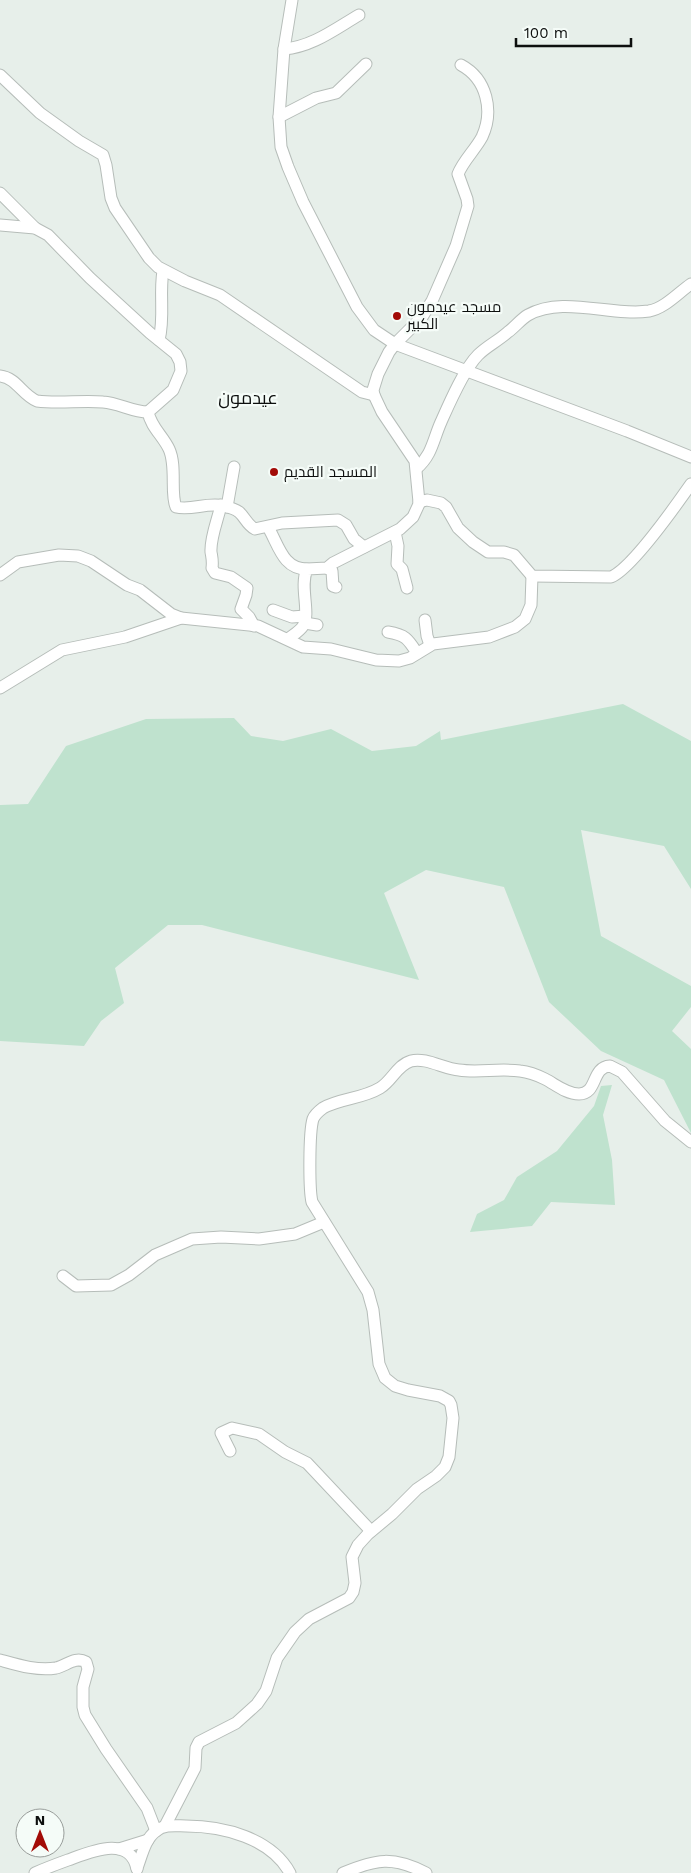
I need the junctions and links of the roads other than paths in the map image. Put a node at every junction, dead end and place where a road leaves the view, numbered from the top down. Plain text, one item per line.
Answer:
1 (292, 0) edge
2 (359, 15) dead end
3 (284, 49) junction
4 (366, 64) dead end
5 (461, 65) dead end
6 (0, 75) edge
7 (279, 117) junction
8 (0, 193) edge
9 (0, 225) edge
10 (35, 228) junction
11 (163, 270) junction
12 (691, 284) edge
13 (159, 340) junction
14 (395, 344) junction
15 (466, 371) junction
16 (0, 376) edge
17 (374, 395) junction
18 (148, 412) junction
19 (691, 457) edge
20 (234, 467) dead end
21 (417, 468) junction
22 (691, 484) edge
23 (419, 502) junction
24 (224, 506) junction
25 (268, 527) junction
26 (395, 532) junction
27 (364, 547) junction
28 (327, 568) junction
29 (307, 569) junction
30 (0, 575) edge
31 (532, 576) junction
32 (336, 587) dead end
33 (407, 588) dead end
34 (273, 610) dead end
35 (181, 618) junction
36 (305, 620) junction
37 (425, 620) dead end
38 (317, 625) dead end
39 (254, 626) junction
40 (388, 632) dead end
41 (288, 639) junction
42 (430, 645) junction
43 (418, 653) junction
44 (0, 688) edge
45 (691, 1142) edge
46 (324, 1222) junction
47 (63, 1276) dead end
48 (230, 1451) dead end
49 (371, 1531) junction
50 (0, 1660) edge
51 (161, 1828) junction
52 (148, 1840) junction
53 (119, 1849) junction
54 (137, 1871) edge
55 (35, 1873) edge
56 (290, 1873) edge
57 (343, 1873) edge
58 (426, 1873) edge

1 - 3 street
2 - 3 street
3 - 7 street
4 - 7 street
5 - 14 street
6 - 11 street
7 - 14 street
8 - 10 street
9 - 10 street
10 - 13 street
11 - 13 street
11 - 17 street
12 - 15 street
13 - 18 street
14 - 15 street
14 - 17 street
15 - 19 street
15 - 21 street
16 - 18 street
17 - 21 street
18 - 24 street
20 - 24 street
21 - 23 street
22 - 31 street
23 - 26 street
23 - 31 street
24 - 25 street
24 - 39 street
25 - 27 street
25 - 29 street
26 - 27 street
26 - 33 street
27 - 28 street
28 - 29 street
28 - 32 street
29 - 36 street
30 - 35 street
31 - 42 street
34 - 36 street
35 - 39 street
35 - 44 street
36 - 38 street
36 - 41 street
37 - 42 street
39 - 41 street
40 - 43 street
41 - 43 street
42 - 43 street
45 - 46 street
46 - 47 street
46 - 49 street
48 - 49 street
49 - 51 street
50 - 51 street
51 - 52 street
51 - 56 street
52 - 53 street
52 - 54 street
53 - 54 street
53 - 55 street
57 - 58 street

